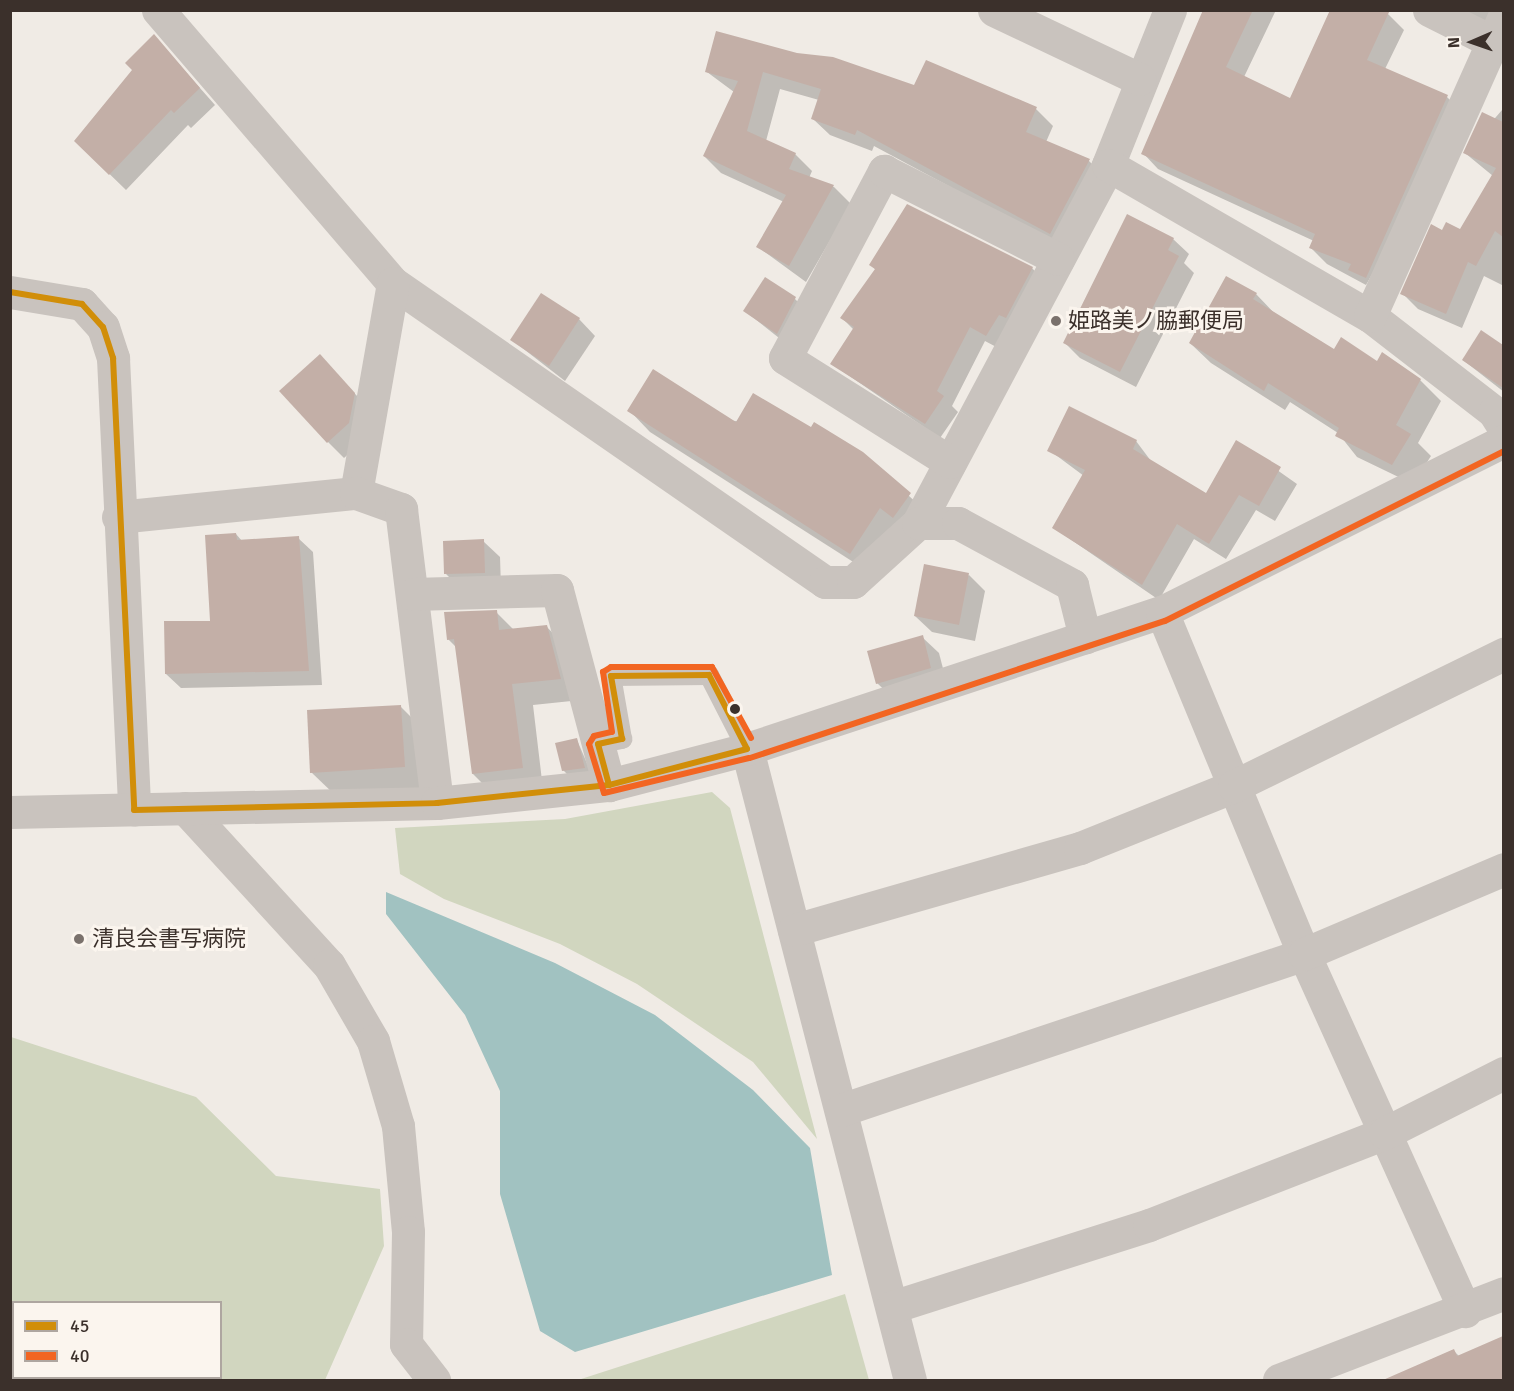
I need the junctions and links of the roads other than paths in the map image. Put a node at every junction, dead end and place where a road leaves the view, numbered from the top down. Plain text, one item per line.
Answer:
1 (158, 10) edge
2 (994, 10) edge
3 (1170, 10) edge
4 (1429, 10) edge
5 (1497, 29) edge
6 (1139, 79) junction
7 (1108, 165) junction
8 (1058, 259) junction
9 (393, 283) junction
10 (10, 292) edge
11 (1370, 316) junction
12 (1503, 428) edge
13 (1503, 441) edge
14 (950, 462) junction
15 (356, 493) junction
16 (118, 517) junction
17 (918, 523) junction
18 (413, 594) junction
19 (1162, 612) junction
20 (1085, 637) junction
21 (1503, 654) edge
22 (598, 744) junction
23 (747, 748) junction
24 (609, 785) junction
25 (1234, 786) junction
26 (437, 803) junction
27 (185, 808) junction
28 (134, 810) junction
29 (10, 812) edge
30 (1503, 869) edge
31 (794, 930) junction
32 (1304, 954) junction
33 (1503, 1073) edge
34 (841, 1110) junction
35 (1385, 1133) junction
36 (1503, 1293) edge
37 (892, 1307) junction
38 (1465, 1311) junction
39 (434, 1380) edge
40 (910, 1380) edge
41 (1279, 1380) edge

1 - 9 street
2 - 6 street
3 - 6 street
4 - 5 street
5 - 11 street
6 - 7 street
7 - 8 street
7 - 11 street
8 - 14 street
8 - 14 street
9 - 15 street
9 - 17 street
10 - 16 street
11 - 12 street
13 - 19 street
14 - 17 street
15 - 16 street
15 - 18 street
16 - 28 street
17 - 20 street
18 - 22 street
18 - 26 street
19 - 20 street
19 - 25 street
20 - 23 street
21 - 25 street
22 - 23 lane
22 - 24 street
23 - 24 street
23 - 31 street
24 - 26 street
25 - 31 street
25 - 32 street
26 - 27 street
27 - 28 street
27 - 39 street
28 - 29 street
30 - 32 street
31 - 34 street
32 - 34 street
32 - 35 street
33 - 35 street
34 - 37 street
35 - 37 street
35 - 38 street
36 - 38 street
37 - 40 street
38 - 41 street

